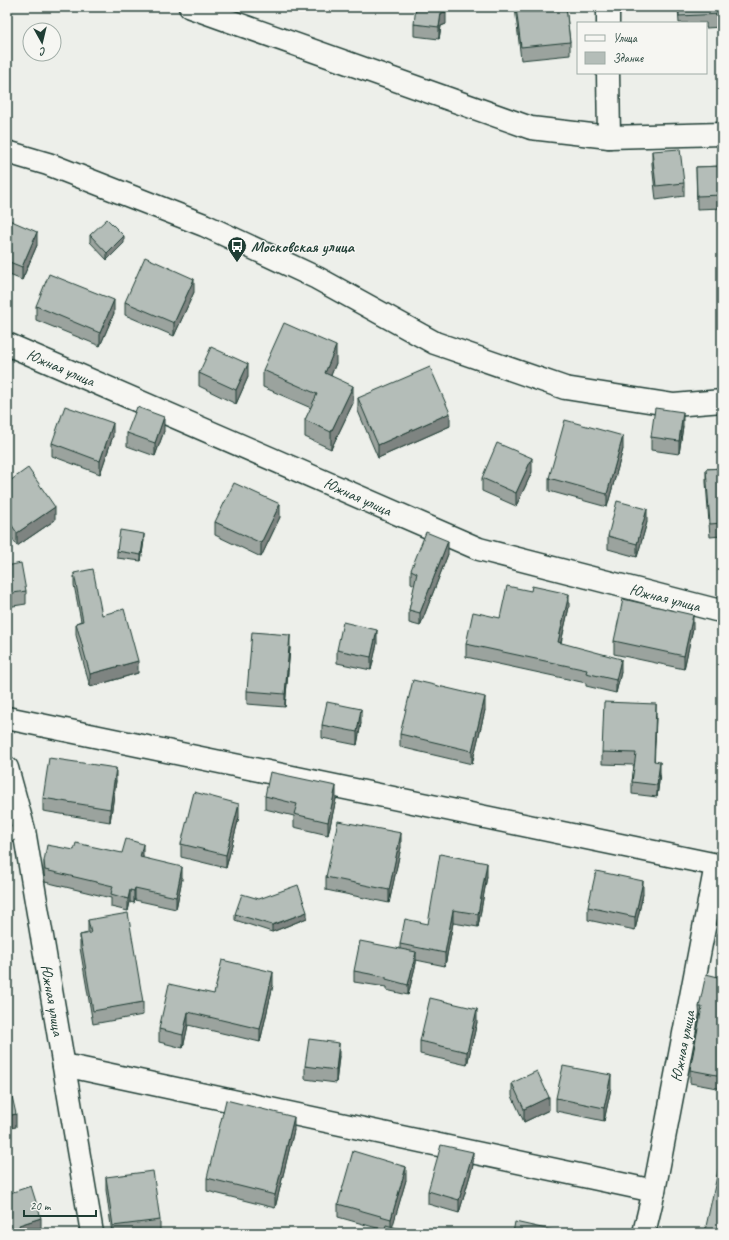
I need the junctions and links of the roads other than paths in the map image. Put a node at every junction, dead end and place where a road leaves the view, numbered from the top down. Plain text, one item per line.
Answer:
1 (608, 7) edge
2 (196, 8) edge
3 (608, 22) edge
4 (608, 74) edge
5 (722, 134) edge
6 (609, 137) junction
7 (7, 152) edge
8 (7, 344) edge
9 (722, 401) edge
10 (722, 609) edge
11 (7, 718) edge
12 (7, 768) edge
13 (16, 832) edge
14 (719, 865) edge
15 (64, 1065) junction
16 (654, 1191) junction
17 (92, 1233) edge
18 (644, 1233) edge

1 - 3 street
2 - 6 street
4 - 6 street
5 - 6 street
7 - 9 street
8 - 10 street, Южная улица
11 - 14 street
12 - 13 street, Южная улица
13 - 15 street, Южная улица
14 - 16 street, Южная улица
15 - 16 street
15 - 17 street, Южная улица
16 - 18 street, Южная улица

